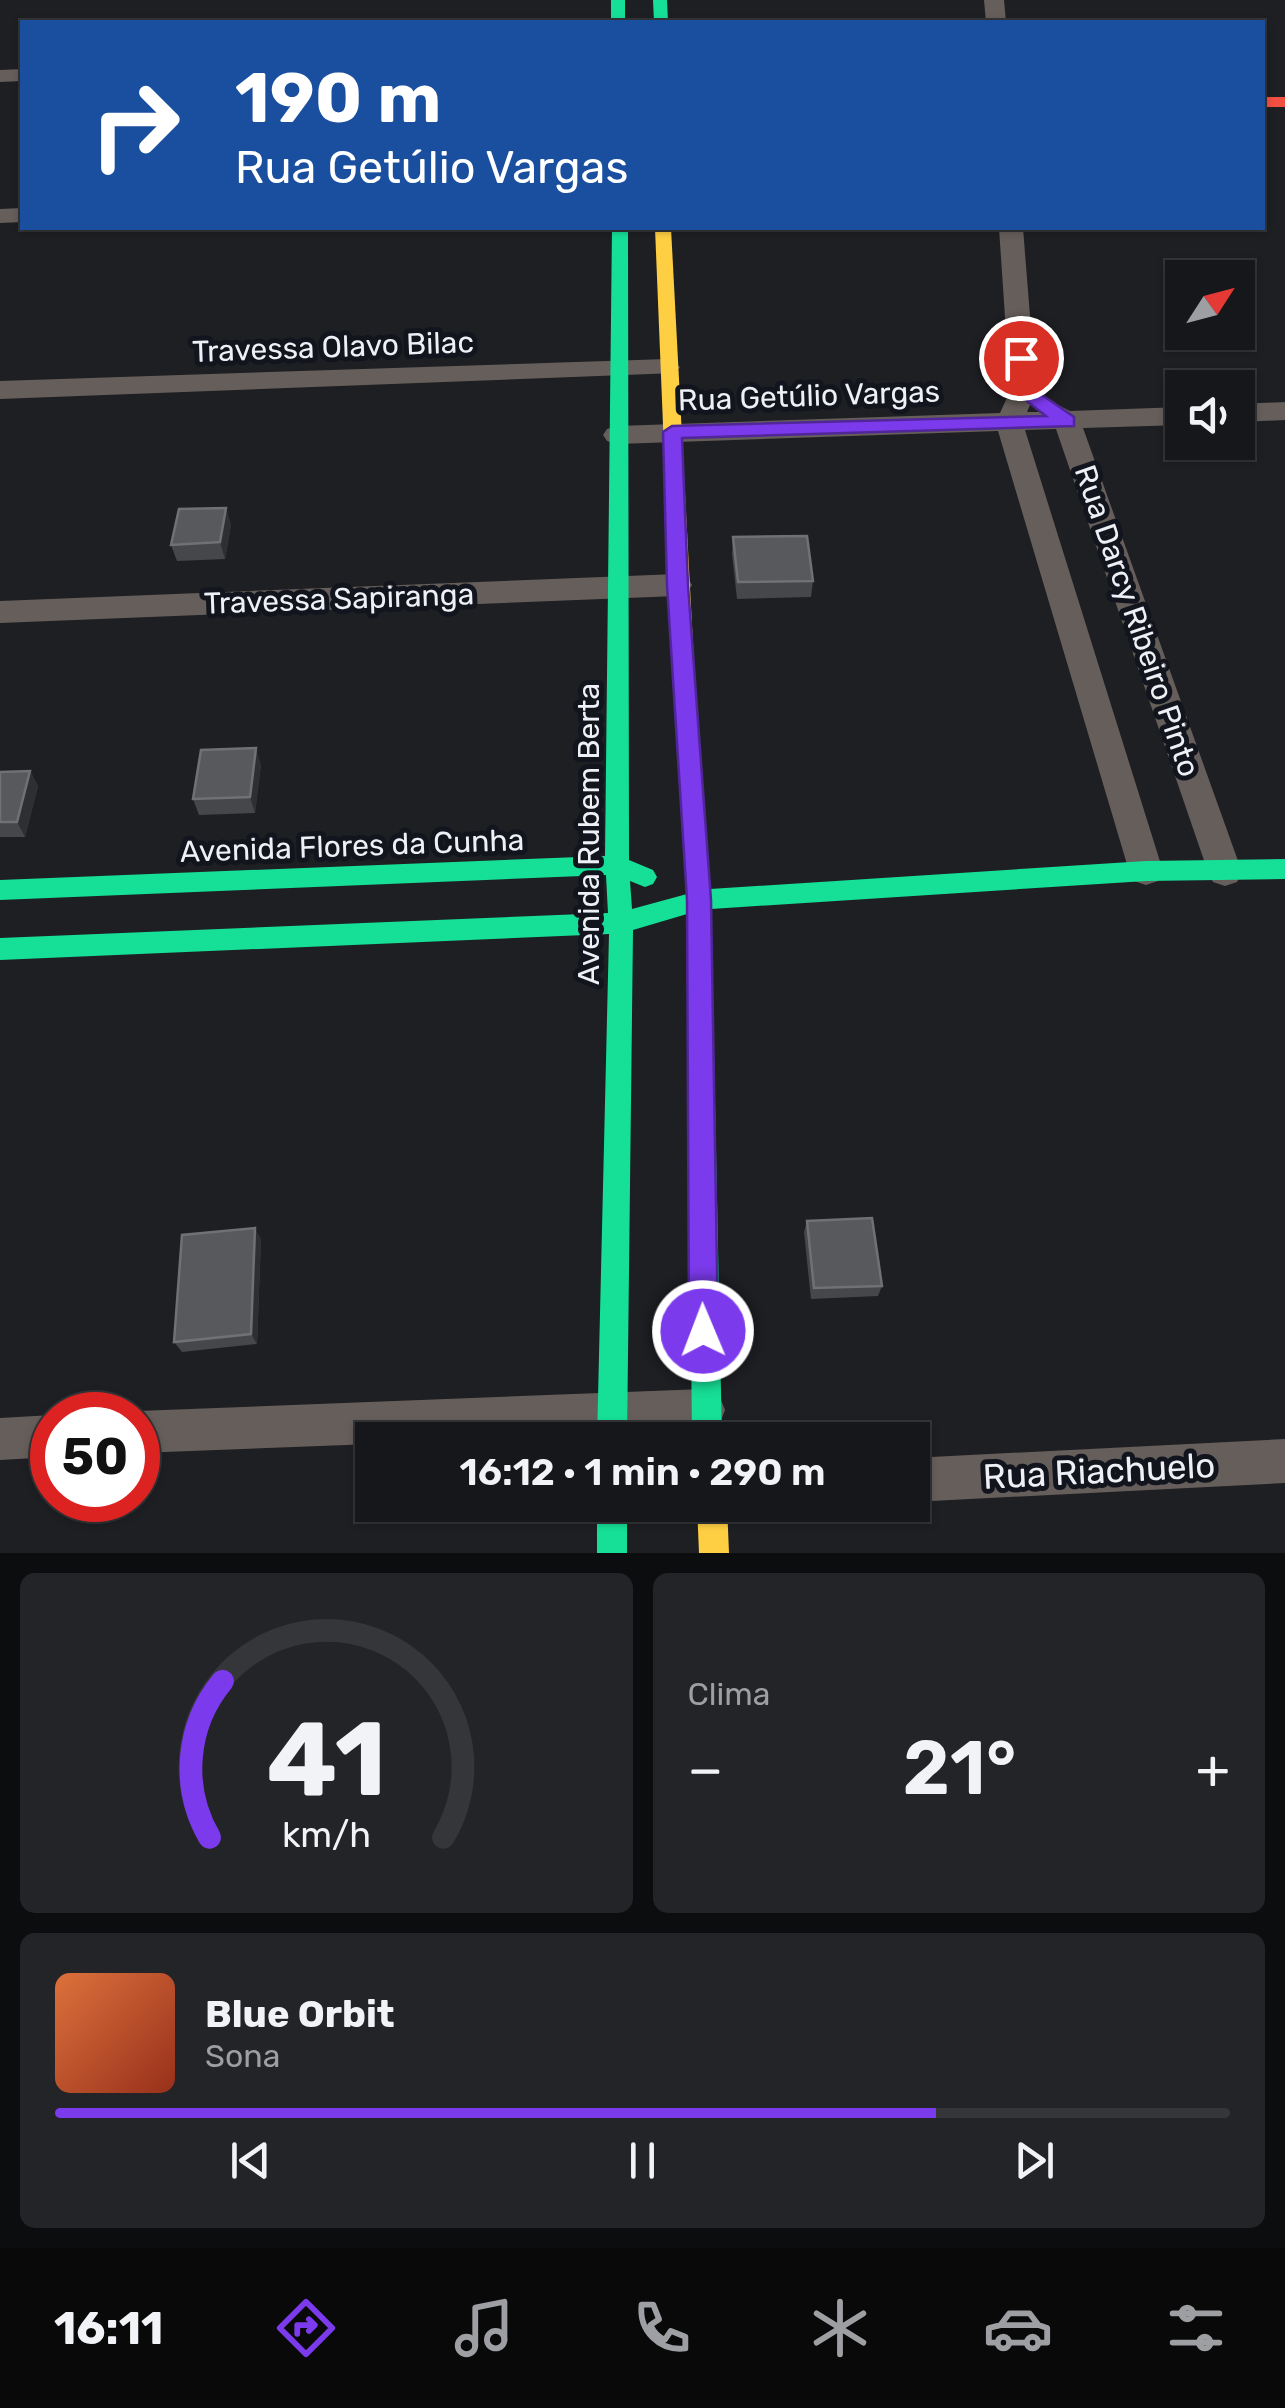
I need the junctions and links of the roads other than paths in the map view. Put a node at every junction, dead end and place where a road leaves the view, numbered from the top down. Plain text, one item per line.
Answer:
1 (620, 230) edge
2 (663, 230) edge
3 (1011, 230) edge
4 (667, 367) junction
5 (619, 370) junction
6 (0, 390) edge
7 (1023, 391) junction
8 (1285, 411) edge
9 (1255, 412) edge
10 (1165, 417) edge
11 (1010, 422) junction
12 (1067, 422) junction
13 (672, 432) junction
14 (617, 435) junction
15 (677, 585) junction
16 (620, 588) junction
17 (0, 612) edge
18 (618, 865) junction
19 (1285, 870) edge
20 (1146, 871) junction
21 (1225, 872) junction
22 (0, 890) edge
23 (699, 900) junction
24 (621, 923) junction
25 (0, 949) edge
26 (612, 1422) edge
27 (706, 1422) edge
28 (355, 1429) edge
29 (160, 1432) edge
30 (30, 1437) edge
31 (0, 1438) edge
32 (1285, 1461) edge
33 (930, 1479) edge
34 (612, 1522) edge
35 (713, 1522) edge
36 (612, 1553) edge
37 (714, 1553) edge

1 - 5 main road, Avenida Rubem Berta
2 - 4 main road
3 - 7 street
4 - 5 street, Travessa Olavo Bilac
4 - 13 main road
5 - 6 street, Travessa Olavo Bilac
5 - 14 main road, Avenida Rubem Berta
7 - 11 street
7 - 12 street
8 - 9 street
10 - 12 street, Rua Getúlio Vargas
11 - 12 street, Rua Getúlio Vargas
11 - 13 street, Rua Getúlio Vargas
11 - 20 street, Rua Darcy Ribeiro Pinto
12 - 21 street, Rua Darcy Ribeiro Pinto
13 - 14 street, Rua Getúlio Vargas
13 - 15 main road
14 - 16 main road, Avenida Rubem Berta
15 - 16 street, Travessa Sapiranga
15 - 23 main road
16 - 17 street, Travessa Sapiranga
16 - 18 main road, Avenida Rubem Berta
18 - 22 main road, Avenida Flores da Cunha
18 - 23 main road, Avenida Flores da Cunha
18 - 24 main road, Avenida Rubem Berta
19 - 21 main road, Avenida Flores da Cunha
20 - 21 main road, Avenida Flores da Cunha
20 - 23 main road, Avenida Flores da Cunha
23 - 24 main road, Avenida Flores da Cunha
23 - 27 main road
24 - 25 main road, Avenida Flores da Cunha
24 - 26 main road, Avenida Rubem Berta
28 - 29 street
30 - 31 street
32 - 33 street, Rua Riachuelo
34 - 36 main road
35 - 37 main road

